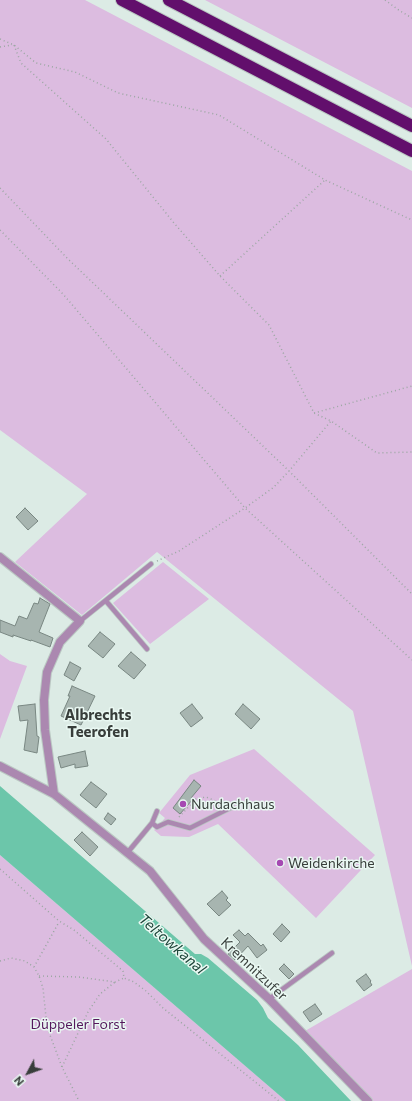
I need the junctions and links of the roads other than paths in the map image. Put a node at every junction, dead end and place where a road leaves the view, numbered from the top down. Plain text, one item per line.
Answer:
1 (122, 0) edge
2 (169, 0) edge
3 (412, 126) edge
4 (412, 151) edge
5 (0, 557) edge
6 (151, 564) road end
7 (106, 601) junction
8 (81, 618) junction
9 (147, 649) dead end
10 (0, 766) edge
11 (54, 794) junction
12 (232, 807) road end
13 (157, 811) dead end
14 (152, 823) junction
15 (128, 852) junction
16 (332, 954) dead end
17 (269, 1000) junction
18 (368, 1101) edge

1 - 4 highway
2 - 3 highway
5 - 8 street
6 - 7 lane
7 - 8 lane
7 - 9 lane
8 - 11 street
10 - 11 street
11 - 15 street
12 - 14 lane
13 - 14 lane
14 - 15 lane
15 - 17 street, Kremnitzufer
16 - 17 lane
17 - 18 street, Kremnitzufer

